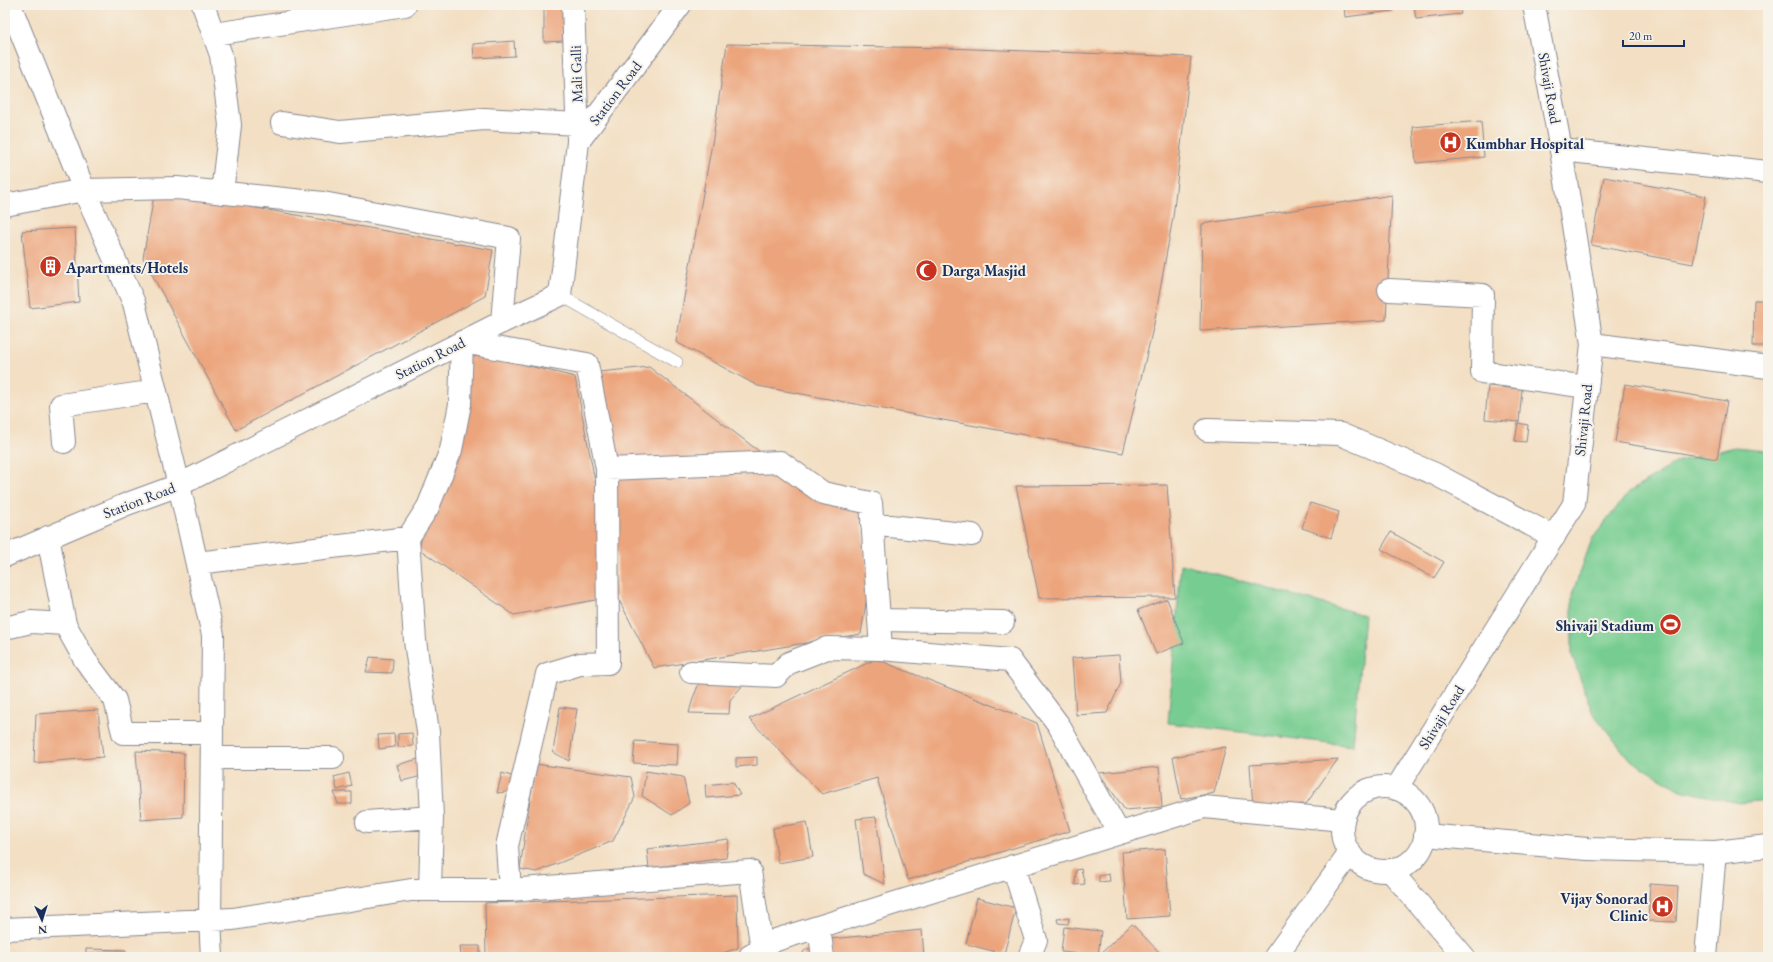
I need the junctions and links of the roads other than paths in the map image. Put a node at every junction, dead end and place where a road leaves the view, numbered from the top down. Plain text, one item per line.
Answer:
1 (10, 5) edge
2 (202, 5) edge
3 (405, 5) edge
4 (573, 5) edge
5 (680, 5) edge
6 (1534, 5) edge
7 (214, 34) junction
8 (282, 123) dead end
9 (578, 133) junction
10 (1561, 150) junction
11 (1768, 172) edge
12 (84, 190) junction
13 (222, 193) junction
14 (5, 206) edge
15 (1389, 290) dead end
16 (560, 295) junction
17 (502, 322) junction
18 (462, 342) junction
19 (1592, 344) junction
20 (677, 362) dead end
21 (1768, 367) edge
22 (1587, 387) junction
23 (156, 391) junction
24 (1207, 430) dead end
25 (64, 442) dead end
26 (607, 470) junction
27 (179, 485) junction
28 (872, 524) junction
29 (972, 535) dead end
30 (48, 537) junction
31 (1554, 537) junction
32 (408, 538) junction
33 (5, 556) edge
34 (197, 563) junction
35 (879, 620) junction
36 (1003, 622) dead end
37 (65, 624) junction
38 (5, 628) edge
39 (881, 649) junction
40 (691, 672) dead end
41 (212, 733) junction
42 (212, 758) junction
43 (332, 758) dead end
44 (1396, 789) junction
45 (432, 817) junction
46 (1343, 820) junction
47 (367, 822) dead end
48 (1119, 833) junction
49 (1425, 835) junction
50 (1768, 846) edge
51 (1715, 852) junction
52 (1350, 853) junction
53 (1013, 866) junction
54 (1390, 870) junction
55 (430, 890) junction
56 (510, 890) junction
57 (210, 920) junction
58 (818, 927) junction
59 (5, 929) edge
60 (756, 953) edge
61 (212, 957) edge
62 (823, 957) edge
63 (1029, 957) edge
64 (1275, 957) edge
65 (1464, 957) edge
66 (1706, 957) edge

1 - 12 street
2 - 7 street
3 - 7 street
4 - 9 street, Mali Galli
5 - 9 street, Station Road
6 - 10 street, Shivaji Road
7 - 13 street
8 - 9 street
9 - 16 street, Station Road
10 - 11 street
10 - 19 street, Shivaji Road
12 - 13 street
12 - 14 street
12 - 23 street
13 - 17 street
15 - 22 street
16 - 17 street, Station Road
16 - 20 lane
17 - 18 street, Station Road
18 - 26 street
18 - 27 street, Station Road
18 - 32 street
19 - 21 street
19 - 22 street, Shivaji Road
22 - 31 street, Shivaji Road
23 - 25 street
23 - 27 street
24 - 31 street
26 - 28 street
26 - 56 street
27 - 30 street, Station Road
27 - 34 street
28 - 29 street
28 - 35 street
30 - 33 street, Station Road
30 - 37 street
31 - 44 street, Shivaji Road
32 - 34 street
32 - 45 street
34 - 41 street
35 - 36 street
35 - 39 street
37 - 38 street
37 - 41 street
39 - 40 street
39 - 48 street
41 - 42 street
42 - 43 street
42 - 57 street
44 - 46 street
44 - 49 street
45 - 47 street
45 - 55 street
46 - 48 street
46 - 52 street
48 - 53 street
49 - 51 street
49 - 54 street
50 - 51 street
51 - 66 street
52 - 54 street
52 - 64 street
53 - 58 street
53 - 63 street
54 - 65 street
55 - 56 street
55 - 57 street
56 - 60 street
57 - 59 street
57 - 61 street
58 - 60 street
58 - 62 street

